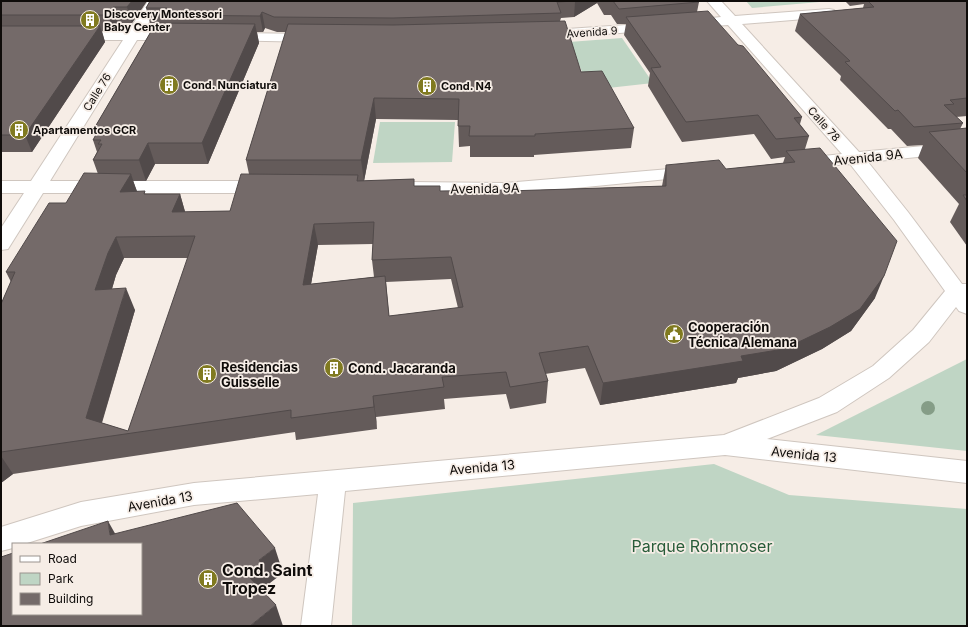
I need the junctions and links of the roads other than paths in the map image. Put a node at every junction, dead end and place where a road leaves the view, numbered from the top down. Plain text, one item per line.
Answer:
1 (155, 1) edge
2 (714, 1) edge
3 (841, 12) edge
4 (731, 21) junction
5 (521, 35) edge
6 (63, 36) edge
7 (133, 36) junction
8 (189, 36) edge
9 (212, 37) edge
10 (331, 38) edge
11 (967, 147) edge
12 (855, 158) junction
13 (785, 164) edge
14 (707, 171) edge
15 (38, 186) junction
16 (1, 187) edge
17 (283, 187) edge
18 (393, 188) edge
19 (1, 244) edge
20 (964, 296) edge
21 (725, 445) junction
22 (967, 472) edge
23 (333, 481) junction
24 (1, 539) edge
25 (316, 626) edge

1 - 7 street, Calle 76
2 - 4 street, Calle 78
3 - 4 street, Avenida 9
4 - 5 street, Avenida 9
4 - 12 street, Calle 78
6 - 7 street
7 - 8 street
7 - 15 street, Calle 76
9 - 10 street
11 - 12 street, Avenida 9A
12 - 13 street, Avenida 9A
12 - 20 street, Calle 78
14 - 18 street, Avenida 9A
15 - 16 street
15 - 17 street
15 - 19 street, Calle 76
20 - 21 street, Calle 78
21 - 22 street, Avenida 13
21 - 23 street, Avenida 13
23 - 24 street, Avenida 13
23 - 25 street

